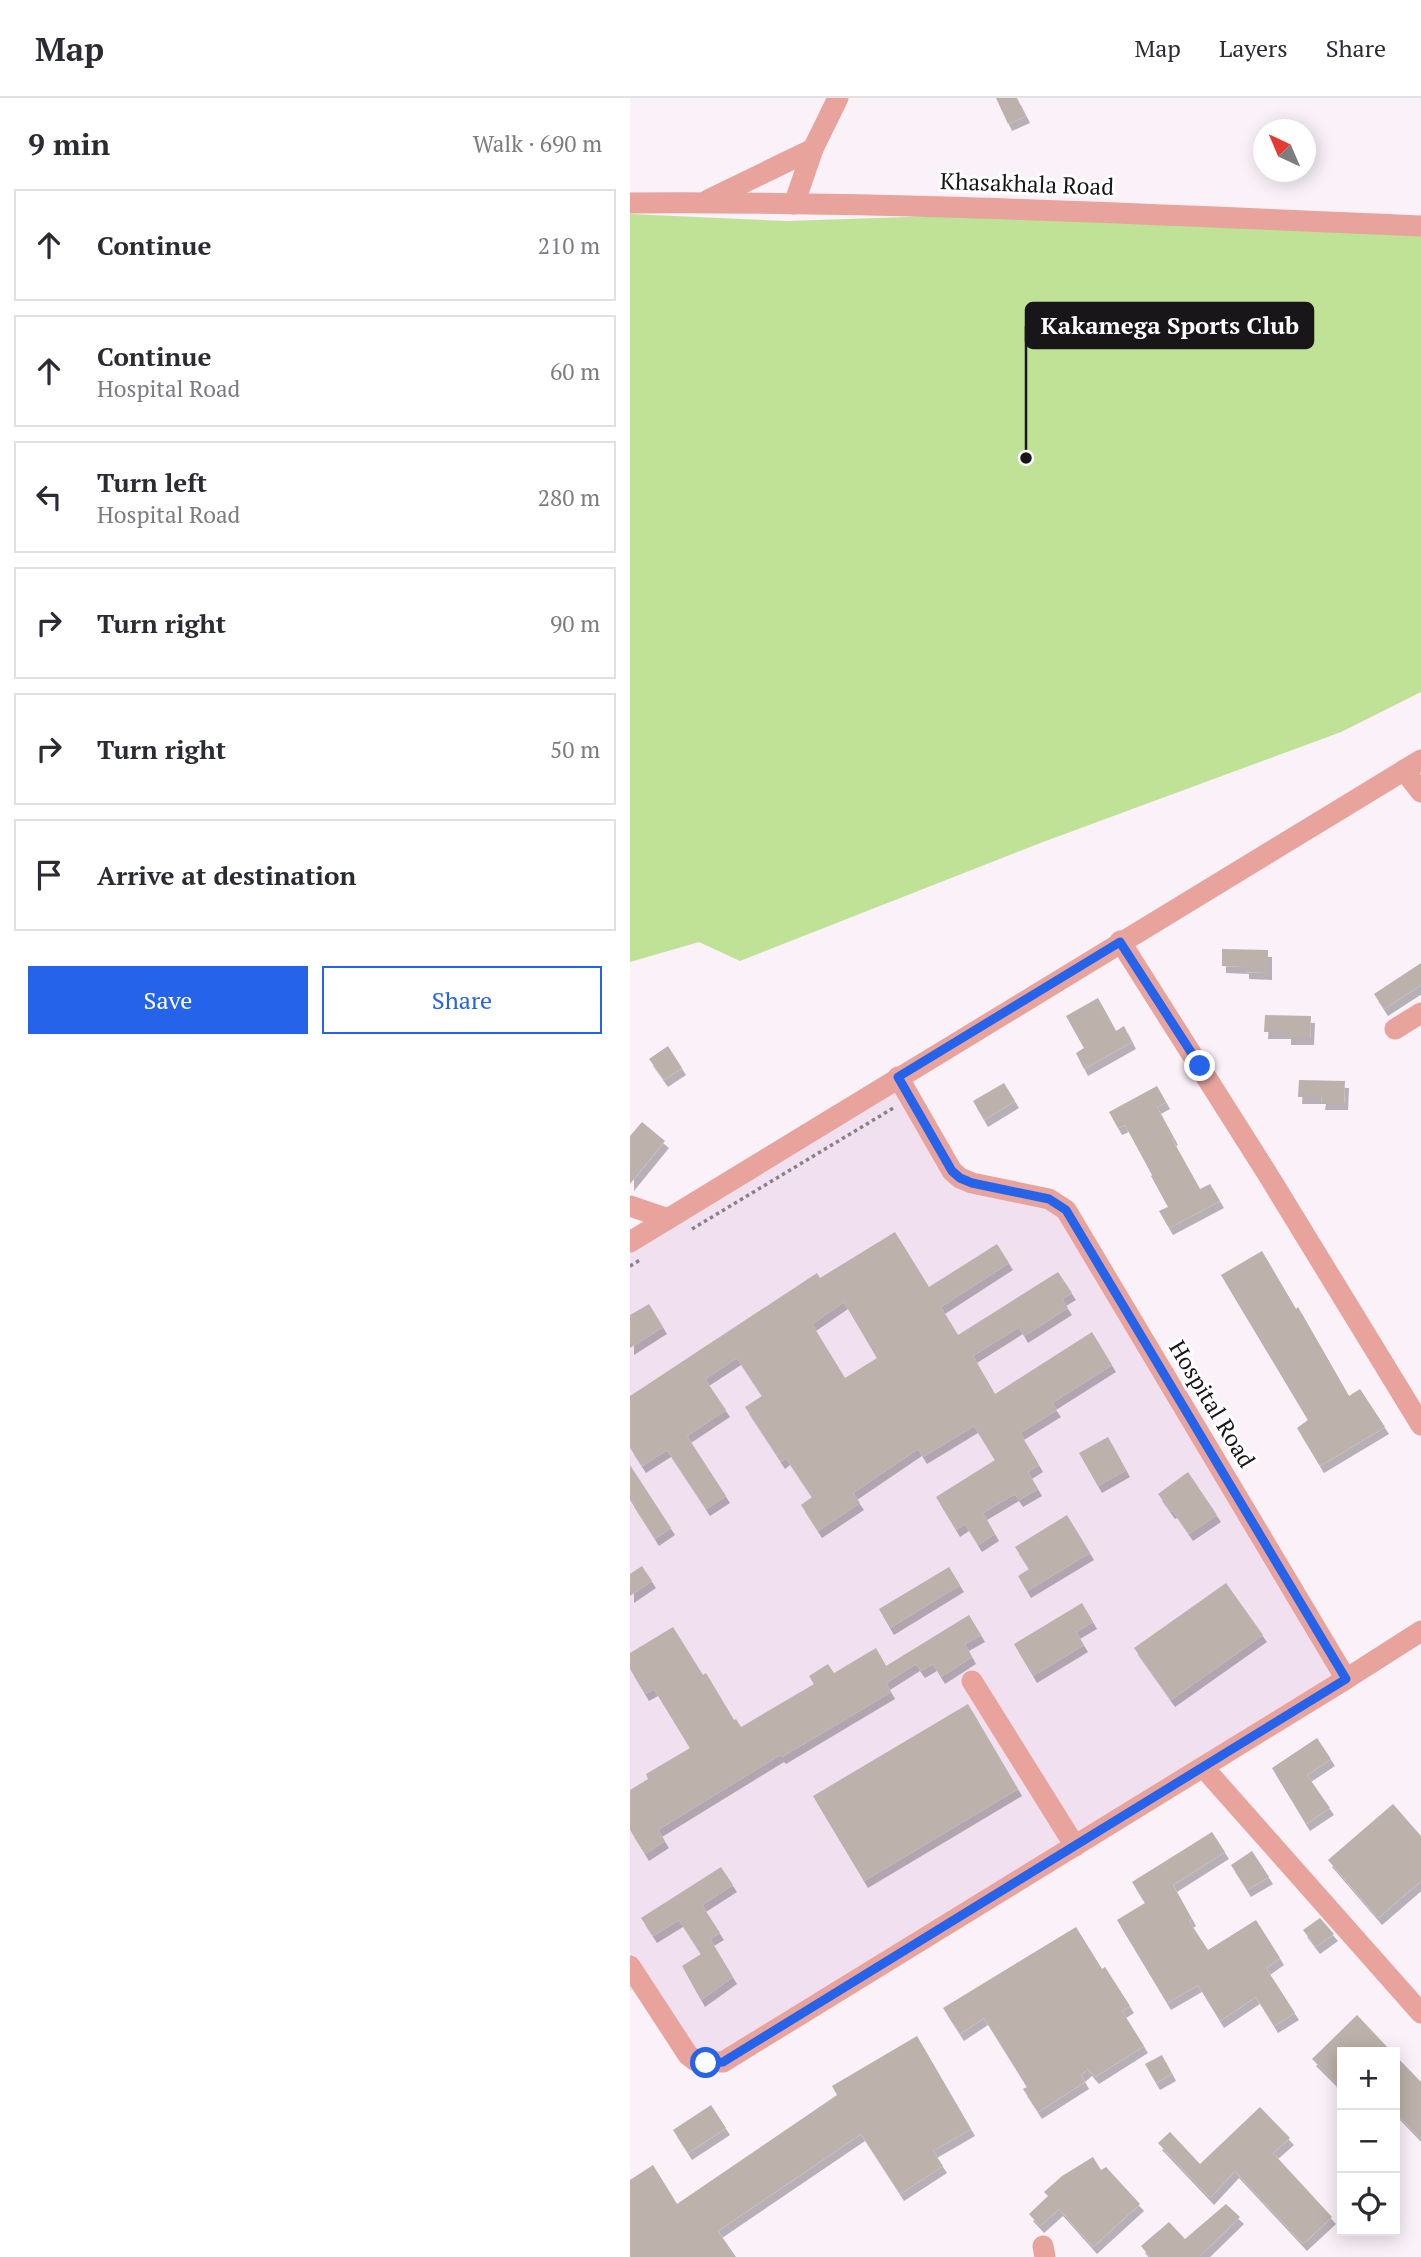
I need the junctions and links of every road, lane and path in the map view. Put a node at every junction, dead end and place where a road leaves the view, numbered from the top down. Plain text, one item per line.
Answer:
1 (838, 98) edge
2 (813, 149) junction
3 (630, 203) edge
4 (702, 203) junction
5 (794, 204) junction
6 (1421, 226) edge
7 (1413, 765) edge
8 (1421, 792) edge
9 (1120, 942) junction
10 (1421, 1013) edge
11 (1395, 1029) dead end
12 (898, 1077) junction
13 (910, 1097) junction
14 (630, 1206) edge
15 (668, 1219) junction
16 (683, 1235) dead end
17 (635, 1251) edge
18 (630, 1266) edge
19 (1421, 1425) edge
20 (1421, 1631) edge
21 (1346, 1679) junction
22 (972, 1681) dead end
23 (1204, 1768) junction
24 (1075, 1846) junction
25 (630, 1966) edge
26 (1421, 2013) edge

1 - 2 street
2 - 4 street
2 - 5 street
3 - 4 street, Khasakhala Road
4 - 5 street, Khasakhala Road
5 - 6 street, Khasakhala Road
7 - 8 street
7 - 9 street
9 - 12 street
9 - 19 street
10 - 11 street
12 - 13 street, Hospital Road
12 - 15 street
13 - 16 path
13 - 21 street, Hospital Road
14 - 15 street
15 - 17 street
17 - 18 path
20 - 21 street
21 - 23 street
22 - 24 street
23 - 24 street
23 - 26 street
24 - 25 street

